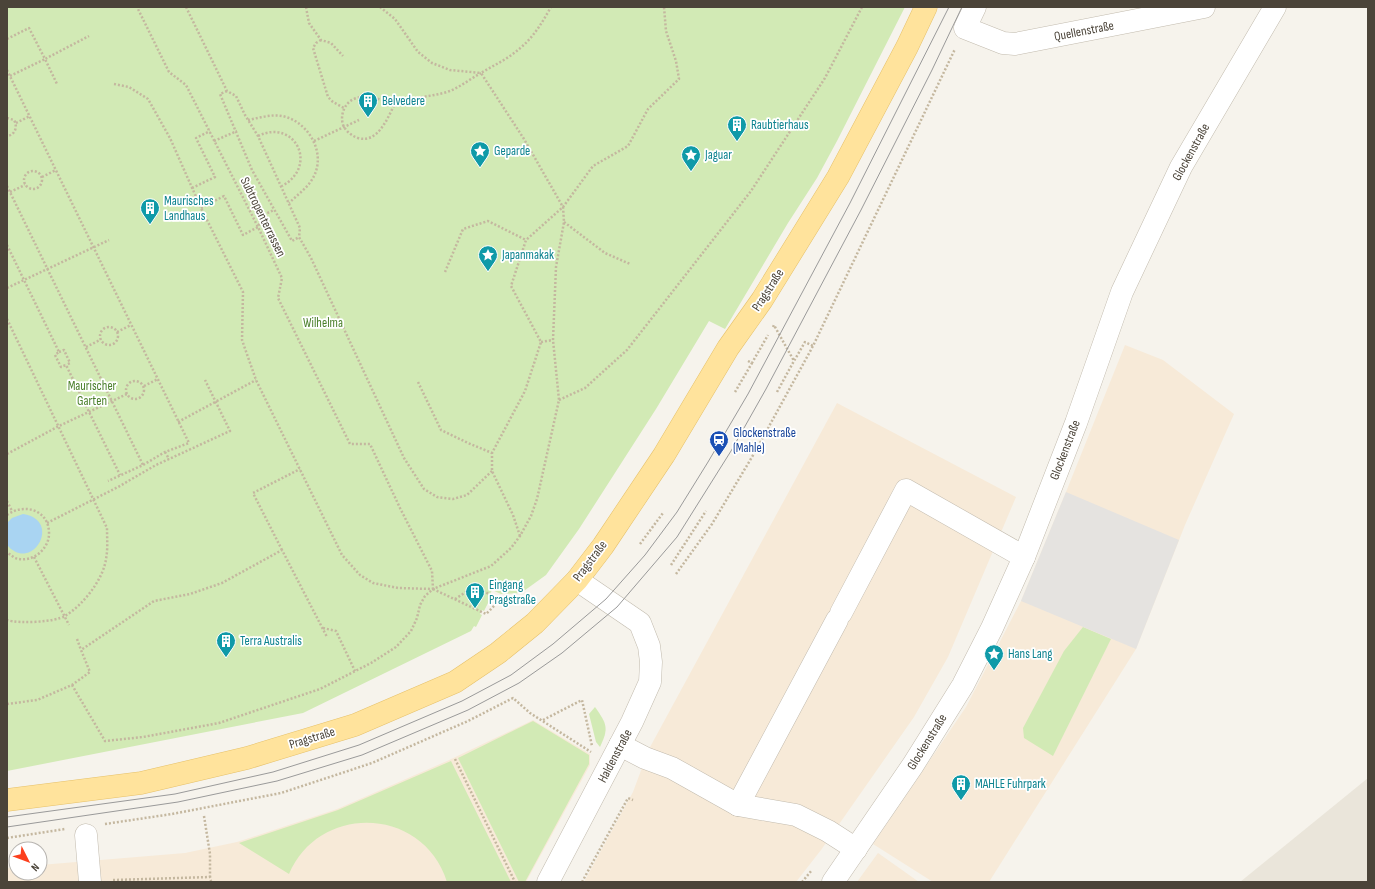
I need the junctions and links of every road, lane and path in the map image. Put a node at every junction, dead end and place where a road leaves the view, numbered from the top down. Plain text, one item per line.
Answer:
1 (137, 7) edge
2 (186, 7) edge
3 (306, 7) edge
4 (380, 7) edge
5 (551, 7) edge
6 (664, 7) edge
7 (862, 7) edge
8 (926, 7) edge
9 (975, 7) edge
10 (1204, 7) edge
11 (1275, 7) edge
12 (965, 28) junction
13 (89, 36) dead end
14 (7, 39) edge
15 (321, 40) junction
16 (343, 56) dead end
17 (45, 59) junction
18 (7, 70) edge
19 (481, 73) junction
20 (10, 76) junction
21 (57, 84) dead end
22 (114, 84) dead end
23 (227, 91) junction
24 (396, 102) junction
25 (344, 108) junction
26 (30, 116) junction
27 (7, 118) edge
28 (248, 120) junction
29 (359, 120) dead end
30 (16, 123) junction
31 (344, 127) junction
32 (210, 131) junction
33 (237, 131) junction
34 (7, 136) edge
35 (258, 136) junction
36 (214, 141) junction
37 (314, 141) junction
38 (56, 170) junction
39 (42, 177) junction
40 (25, 184) junction
41 (7, 186) edge
42 (282, 186) junction
43 (192, 188) junction
44 (10, 192) junction
45 (196, 198) junction
46 (288, 203) junction
47 (185, 204) dead end
48 (563, 207) junction
49 (201, 208) junction
50 (274, 210) junction
51 (564, 222) junction
52 (258, 227) junction
53 (299, 237) junction
54 (109, 240) dead end
55 (526, 240) junction
56 (7, 246) edge
57 (94, 248) junction
58 (630, 264) dead end
59 (47, 269) junction
60 (445, 272) dead end
61 (24, 280) junction
62 (7, 288) edge
63 (7, 319) edge
64 (131, 325) junction
65 (117, 332) junction
66 (100, 340) junction
67 (553, 340) junction
68 (541, 342) junction
69 (813, 346) junction
70 (86, 347) junction
71 (728, 348) junction
72 (59, 352) junction
73 (794, 361) junction
74 (752, 363) junction
75 (66, 365) junction
76 (158, 379) junction
77 (205, 380) dead end
78 (256, 380) junction
79 (418, 382) dead end
80 (144, 386) junction
81 (735, 392) dead end
82 (777, 392) dead end
83 (127, 394) junction
84 (559, 400) junction
85 (112, 402) junction
86 (216, 402) junction
87 (88, 412) junction
88 (178, 422) junction
89 (59, 426) junction
90 (165, 452) junction
91 (492, 453) junction
92 (7, 454) edge
93 (169, 459) junction
94 (143, 465) junction
95 (300, 469) junction
96 (492, 472) junction
97 (120, 475) junction
98 (108, 481) dead end
99 (93, 499) junction
100 (7, 501) edge
101 (12, 511) junction
102 (706, 511) dead end
103 (663, 513) dead end
104 (7, 515) edge
105 (47, 523) junction
106 (520, 536) junction
107 (640, 544) dead end
108 (282, 550) junction
109 (7, 553) edge
110 (34, 557) junction
111 (1024, 557) junction
112 (672, 565) dead end
113 (676, 574) dead end
114 (577, 580) junction
115 (433, 589) junction
116 (531, 593) dead end
117 (454, 599) junction
118 (500, 599) junction
119 (64, 617) junction
120 (7, 620) edge
121 (69, 625) dead end
122 (322, 628) junction
123 (327, 637) dead end
124 (77, 638) dead end
125 (81, 650) junction
126 (355, 671) junction
127 (72, 685) junction
128 (7, 704) edge
129 (543, 721) junction
130 (620, 745) junction
131 (455, 759) dead end
132 (7, 800) edge
133 (633, 800) dead end
134 (738, 804) junction
135 (204, 816) dead end
136 (86, 829) junction
137 (7, 838) edge
138 (856, 849) junction
139 (210, 877) junction
140 (90, 881) edge
141 (211, 881) dead end
142 (515, 882) edge
143 (548, 882) edge
144 (582, 882) edge
145 (833, 882) edge

1 - 32 path, Subtropenterrassen
2 - 23 path, Subtropenterrassen
3 - 15 path
4 - 19 path
5 - 19 path
6 - 48 path
7 - 84 path
8 - 71 main road, Pragstraße
9 - 12 street
10 - 12 street, Quellenstraße
11 - 111 street, Glockenstraße
12 - 69 path
13 - 17 path
14 - 17 path
15 - 16 path
15 - 25 path
17 - 20 path
17 - 21 path
18 - 20 path
19 - 24 path
19 - 48 path
20 - 26 path
22 - 43 path
23 - 28 path, Subtropenterrassen
23 - 33 path
24 - 25 path
24 - 31 path
25 - 31 path
26 - 30 path
26 - 38 path
27 - 30 path
28 - 35 path, Subtropenterrassen
28 - 37 path
29 - 31 path
30 - 34 path
31 - 37 path
32 - 36 path, Subtropenterrassen
32 - 43 path
33 - 36 path
33 - 50 path
35 - 42 path, Subtropenterrassen
35 - 42 path
36 - 52 path, Subtropenterrassen
37 - 46 path
38 - 39 path
38 - 57 path
39 - 40 path
39 - 40 path
40 - 44 path
41 - 44 path
42 - 46 path, Subtropenterrassen
43 - 45 path
44 - 59 path
45 - 47 path
45 - 49 path
46 - 53 path, Subtropenterrassen
48 - 51 path
48 - 55 path
49 - 52 path
49 - 78 path
50 - 52 path
50 - 53 path
51 - 58 path
51 - 67 path
52 - 115 path, Subtropenterrassen
53 - 96 path, Subtropenterrassen
54 - 57 path
55 - 60 path
55 - 68 path
56 - 61 path
57 - 59 path
57 - 64 path
59 - 61 path
59 - 70 path
61 - 62 path
61 - 72 path
63 - 89 path
64 - 65 path
64 - 76 path
65 - 66 path
65 - 66 path
66 - 70 path
67 - 68 path
67 - 84 path
68 - 91 path
69 - 73 path
69 - 113 path
70 - 85 path
71 - 74 path
71 - 114 main road, Pragstraße
72 - 75 path
72 - 75 path
73 - 74 path
73 - 82 path
74 - 81 path
75 - 87 path
76 - 80 path
76 - 88 path
77 - 86 path
78 - 86 path
78 - 95 path
79 - 91 path
80 - 83 path
80 - 83 path
83 - 85 path
84 - 106 path
85 - 87 path
85 - 94 path
86 - 88 path
86 - 93 path
87 - 89 path
87 - 97 path
88 - 90 path
89 - 92 path
89 - 99 path
90 - 93 path
90 - 94 path
91 - 96 path
93 - 99 path
94 - 97 path
95 - 108 path
95 - 115 path
96 - 106 path
97 - 98 path
99 - 105 path
99 - 119 path
100 - 101 path
101 - 104 path
101 - 105 path
102 - 112 path
103 - 107 path
105 - 110 path
106 - 115 path
108 - 122 path
108 - 125 path
109 - 110 path
110 - 119 path
111 - 134 street
111 - 138 street, Glockenstraße
114 - 130 street, Haldenstraße
114 - 132 main road, Pragstraße
115 - 117 path
115 - 126 path
116 - 118 path
117 - 118 path
117 - 118 path
119 - 120 path
119 - 121 path
122 - 123 path
122 - 126 path
124 - 125 path
125 - 127 path
126 - 127 path
127 - 128 path
129 - 129 path
129 - 136 path
130 - 134 street
130 - 143 street, Haldenstraße
131 - 142 path
133 - 144 path
134 - 138 street
135 - 139 path
136 - 137 path
136 - 140 street
138 - 145 street, Glockenstraße
139 - 140 path
139 - 141 path

